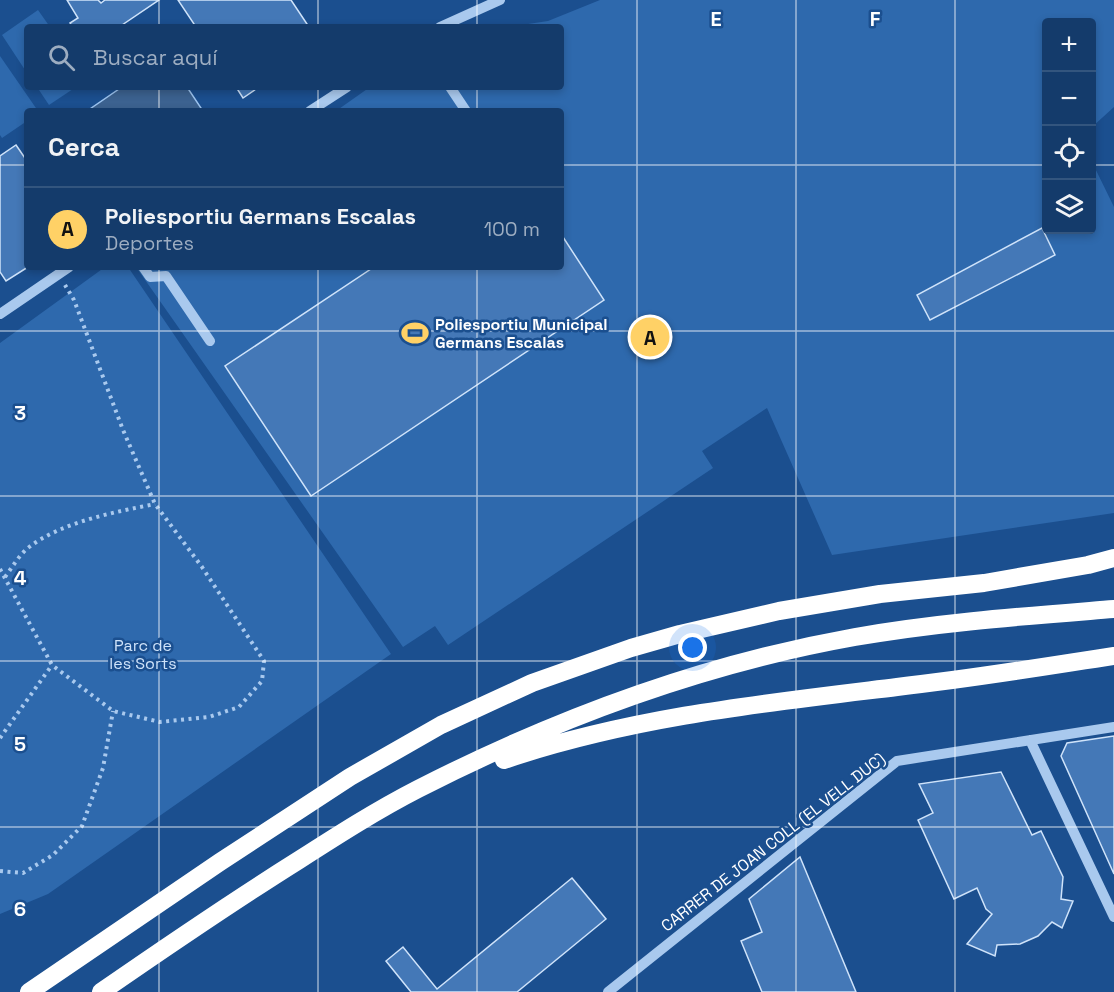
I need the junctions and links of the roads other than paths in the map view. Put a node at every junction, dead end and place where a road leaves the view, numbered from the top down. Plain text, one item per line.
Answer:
1 (500, 0) edge
2 (447, 24) edge
3 (342, 90) edge
4 (452, 90) edge
5 (315, 108) edge
6 (464, 108) edge
7 (64, 270) edge
8 (145, 270) edge
9 (0, 314) edge
10 (210, 341) dead end
11 (1114, 558) edge
12 (1088, 565) junction
13 (1114, 565) edge
14 (1114, 609) edge
15 (1114, 656) edge
16 (1114, 727) edge
17 (1030, 740) junction
18 (417, 790) junction
19 (1114, 917) edge
20 (28, 992) edge
21 (101, 992) edge
22 (608, 992) edge

1 - 2 street
3 - 5 street
4 - 6 street
7 - 9 street
8 - 10 street
11 - 12 highway
12 - 13 highway
12 - 20 highway
14 - 18 highway
15 - 18 highway
16 - 17 street, CARRER DE JOAN COLL (EL VELL DUC)
17 - 19 street
17 - 22 street, CARRER DE JOAN COLL (EL VELL DUC)
18 - 21 highway

